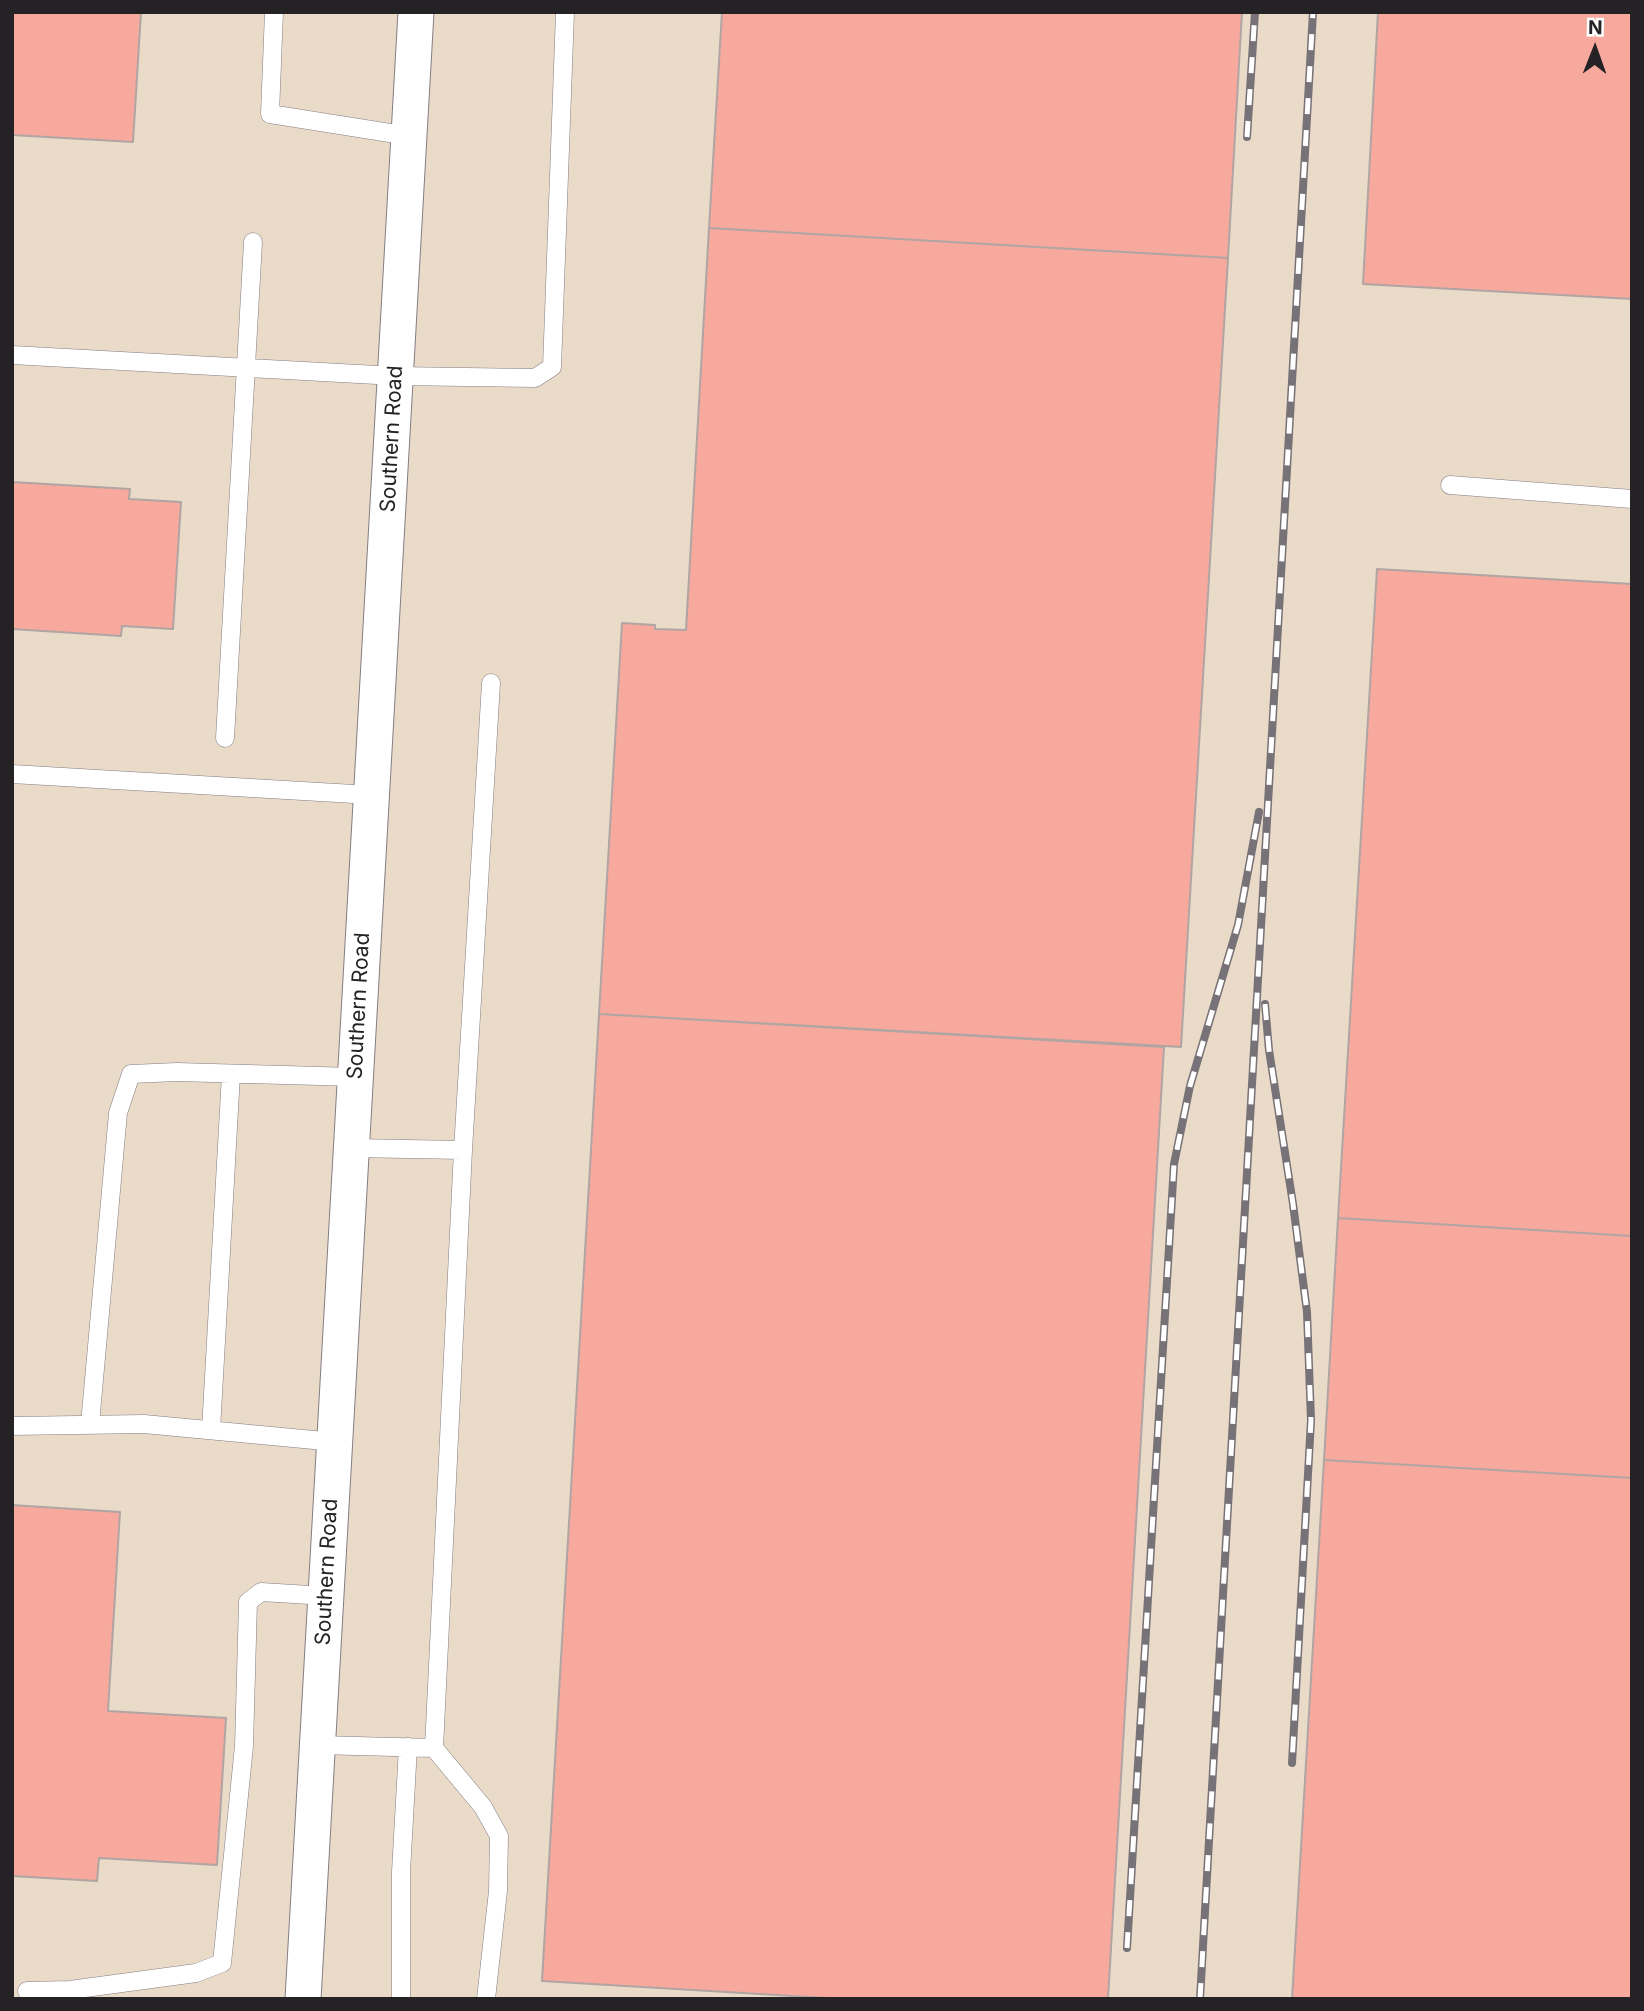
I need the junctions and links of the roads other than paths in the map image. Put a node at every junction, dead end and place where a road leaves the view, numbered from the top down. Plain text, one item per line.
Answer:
1 (274, 12) edge
2 (416, 12) edge
3 (565, 12) edge
4 (409, 136) junction
5 (253, 243) dead end
6 (12, 355) edge
7 (246, 368) junction
8 (396, 376) junction
9 (1450, 485) dead end
10 (1632, 499) edge
11 (491, 683) dead end
12 (225, 738) dead end
13 (12, 774) edge
14 (371, 796) junction
15 (231, 1074) junction
16 (355, 1077) junction
17 (351, 1148) junction
18 (463, 1150) junction
19 (90, 1424) junction
20 (12, 1426) edge
21 (211, 1430) junction
22 (335, 1442) junction
23 (326, 1596) junction
24 (317, 1745) junction
25 (408, 1747) junction
26 (434, 1748) junction
27 (22, 1993) edge
28 (303, 1999) edge
29 (401, 1999) edge
30 (486, 1999) edge

1 - 4 lane
2 - 4 street, Southern Road
3 - 8 lane
4 - 8 street, Southern Road
5 - 7 lane
6 - 7 lane
7 - 8 lane
7 - 12 lane
8 - 14 street, Southern Road
9 - 10 lane
11 - 18 lane
13 - 14 lane
14 - 16 street, Southern Road
15 - 16 lane
15 - 19 lane
15 - 21 lane
16 - 17 street, Southern Road
17 - 18 lane
17 - 22 street, Southern Road
18 - 26 lane
19 - 20 lane
19 - 21 lane
21 - 22 lane
22 - 23 street, Southern Road
23 - 24 street, Southern Road
23 - 27 lane
24 - 25 lane
24 - 28 street, Southern Road
25 - 26 lane
25 - 29 lane
26 - 30 lane

